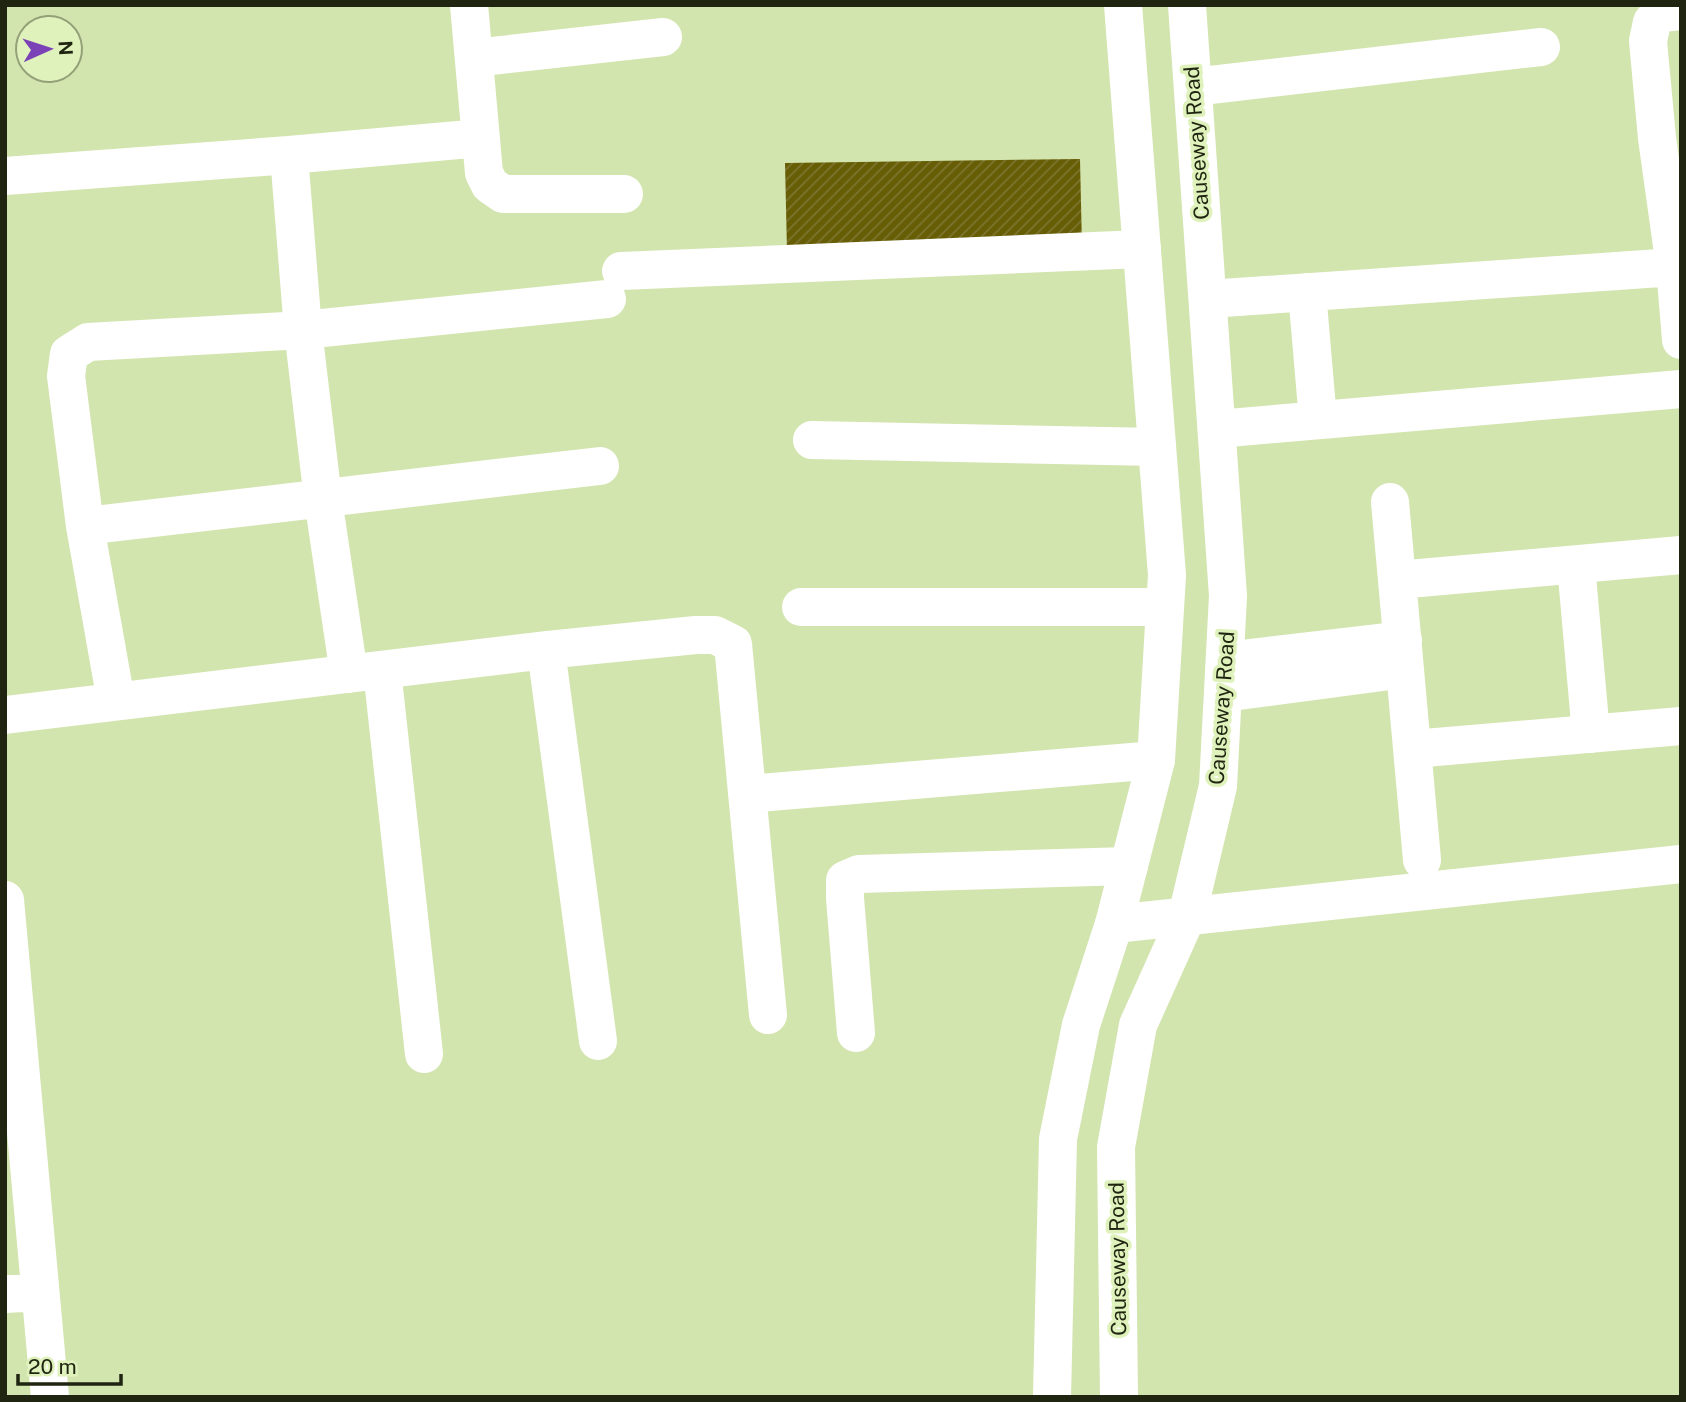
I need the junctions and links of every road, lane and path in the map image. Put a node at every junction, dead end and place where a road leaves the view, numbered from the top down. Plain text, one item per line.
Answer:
1 (469, 5) edge
2 (1123, 5) edge
3 (1188, 5) edge
4 (1681, 11) edge
5 (663, 37) dead end
6 (1541, 47) dead end
7 (474, 58) junction
8 (1193, 87) junction
9 (1669, 137) edge
10 (481, 138) junction
11 (289, 155) junction
12 (5, 176) edge
13 (624, 194) dead end
14 (1142, 249) junction
15 (1675, 267) junction
16 (1307, 292) junction
17 (1208, 299) junction
18 (303, 330) junction
19 (1681, 340) edge
20 (1681, 389) edge
21 (1318, 420) junction
22 (1217, 429) junction
23 (812, 440) dead end
24 (1157, 447) junction
25 (600, 466) dead end
26 (323, 499) junction
27 (1390, 502) dead end
28 (85, 526) junction
29 (1681, 555) edge
30 (1576, 565) junction
31 (1397, 580) junction
32 (801, 607) dead end
33 (1165, 607) junction
34 (546, 650) junction
35 (1404, 655) junction
36 (366, 672) junction
37 (1224, 677) junction
38 (116, 701) junction
39 (5, 715) edge
40 (1681, 726) edge
41 (1591, 734) junction
42 (1413, 749) junction
43 (1156, 760) junction
44 (747, 794) junction
45 (1422, 860) dead end
46 (1681, 864) edge
47 (1129, 866) junction
48 (5, 900) edge
49 (1187, 916) junction
50 (1114, 924) junction
51 (8, 964) edge
52 (768, 1015) dead end
53 (856, 1033) dead end
54 (598, 1041) dead end
55 (424, 1054) dead end
56 (15, 1117) edge
57 (23, 1293) edge
58 (50, 1397) edge
59 (1052, 1397) edge
60 (1119, 1397) edge

1 - 7 street
2 - 14 street
3 - 8 street, Causeway Road
4 - 9 street
5 - 7 street
6 - 8 street
7 - 10 street
8 - 17 street, Causeway Road
9 - 15 street
10 - 11 street
10 - 13 street
11 - 12 street
11 - 18 street
14 - 18 street
14 - 24 street
15 - 16 street
15 - 19 street
16 - 17 street
16 - 21 street
17 - 22 street, Causeway Road
18 - 26 street
18 - 28 street
20 - 21 street
21 - 22 street
22 - 37 street, Causeway Road
23 - 24 street
24 - 33 street
25 - 26 street
26 - 28 street
26 - 36 street
27 - 31 street
28 - 38 street
29 - 30 street
30 - 31 street
30 - 41 street
31 - 35 street
32 - 33 street
33 - 43 street
34 - 36 street
34 - 44 street
34 - 54 street
35 - 37 street
35 - 42 street
36 - 38 street
36 - 55 street
37 - 49 street, Causeway Road
38 - 39 street
40 - 41 street
41 - 42 street
42 - 45 street
43 - 44 street
43 - 47 street
44 - 52 street
46 - 49 street
47 - 50 street
47 - 53 street
48 - 51 street
49 - 50 street
49 - 60 street, Causeway Road
50 - 59 street
51 - 56 street
56 - 57 street
57 - 58 street

